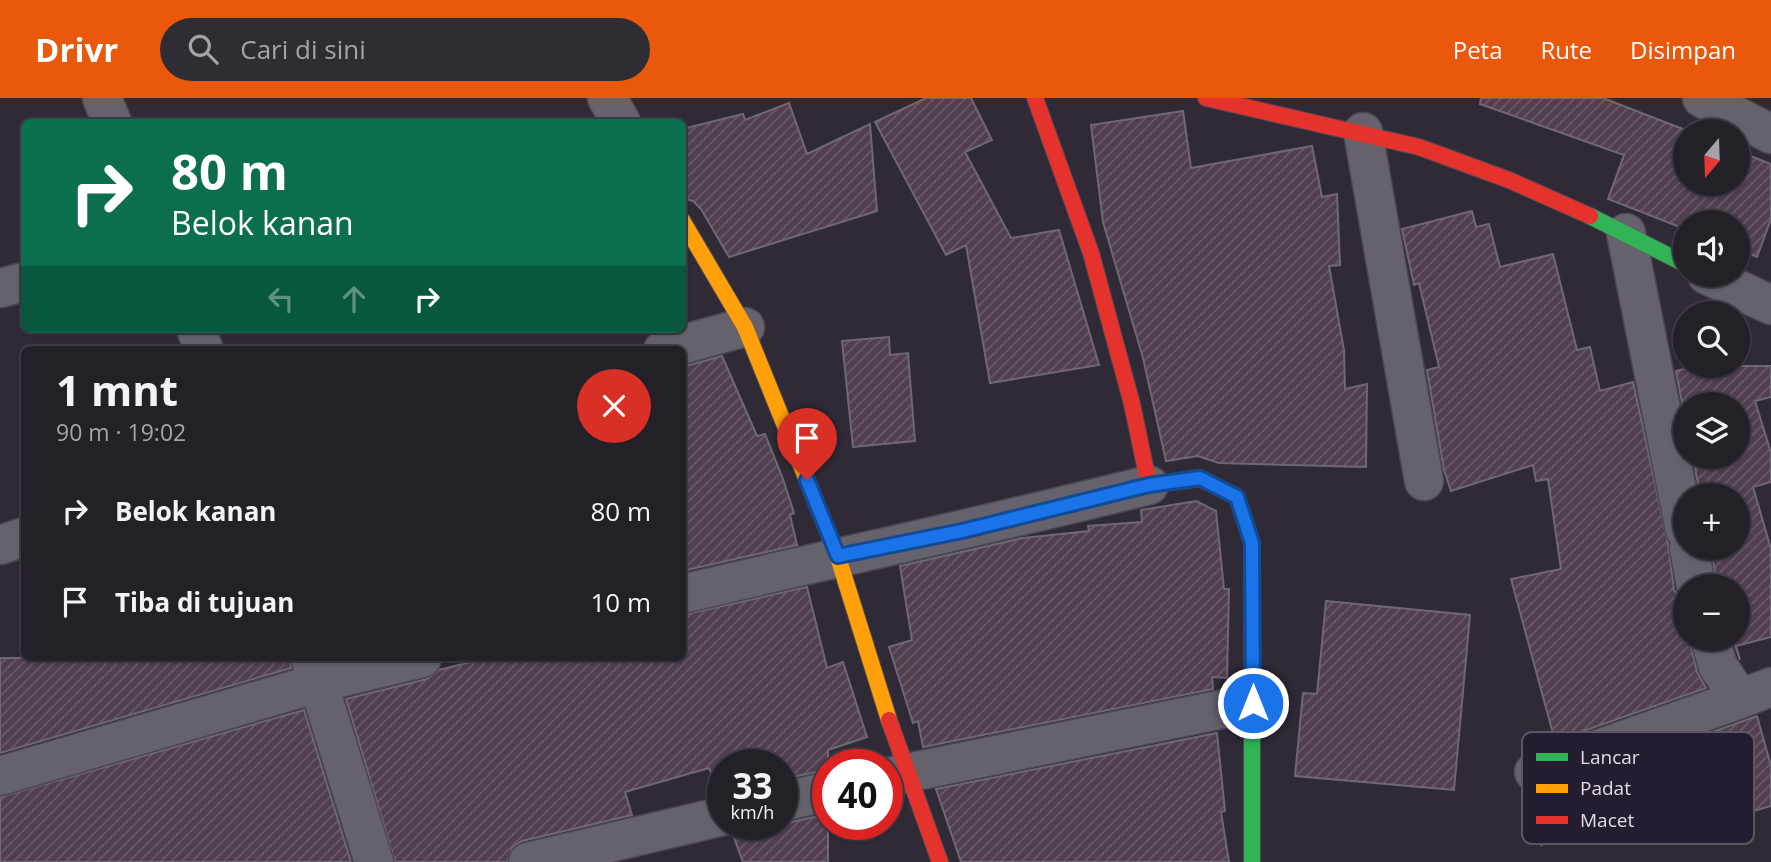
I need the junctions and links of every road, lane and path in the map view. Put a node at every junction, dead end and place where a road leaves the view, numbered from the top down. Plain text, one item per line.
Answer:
1 (102, 98) edge
2 (607, 98) edge
3 (1035, 98) edge
4 (1206, 98) edge
5 (1702, 98) edge
6 (111, 119) edge
7 (619, 119) edge
8 (1363, 132) junction
9 (1771, 134) edge
10 (686, 227) edge
11 (1626, 233) junction
12 (1673, 258) edge
13 (21, 283) edge
14 (1733, 287) edge
15 (0, 288) edge
16 (1771, 305) edge
17 (746, 327) junction
18 (677, 346) edge
19 (1424, 481) dead end
20 (1676, 483) edge
21 (1149, 485) junction
22 (21, 538) edge
23 (0, 545) edge
24 (838, 556) junction
25 (686, 593) edge
26 (1714, 651) edge
27 (397, 661) edge
28 (314, 671) edge
29 (1756, 693) edge
30 (1253, 703) junction
31 (1646, 732) edge
32 (890, 749) edge
33 (903, 773) edge
34 (0, 776) edge
35 (903, 786) edge
36 (707, 820) edge
37 (374, 862) edge
38 (528, 862) edge
39 (940, 862) edge
40 (1252, 862) edge

1 - 6 street
2 - 7 street
3 - 21 street
4 - 8 street
5 - 9 street
8 - 11 street
8 - 19 street
10 - 17 street
11 - 12 street
11 - 20 street
13 - 15 street
14 - 16 street
17 - 18 street
17 - 24 street
21 - 24 street
21 - 30 street
22 - 23 street
24 - 25 street
24 - 32 street
26 - 29 street
27 - 28 street
28 - 34 street
28 - 37 street
29 - 31 street
30 - 33 street
30 - 40 street
35 - 39 street
36 - 38 street

